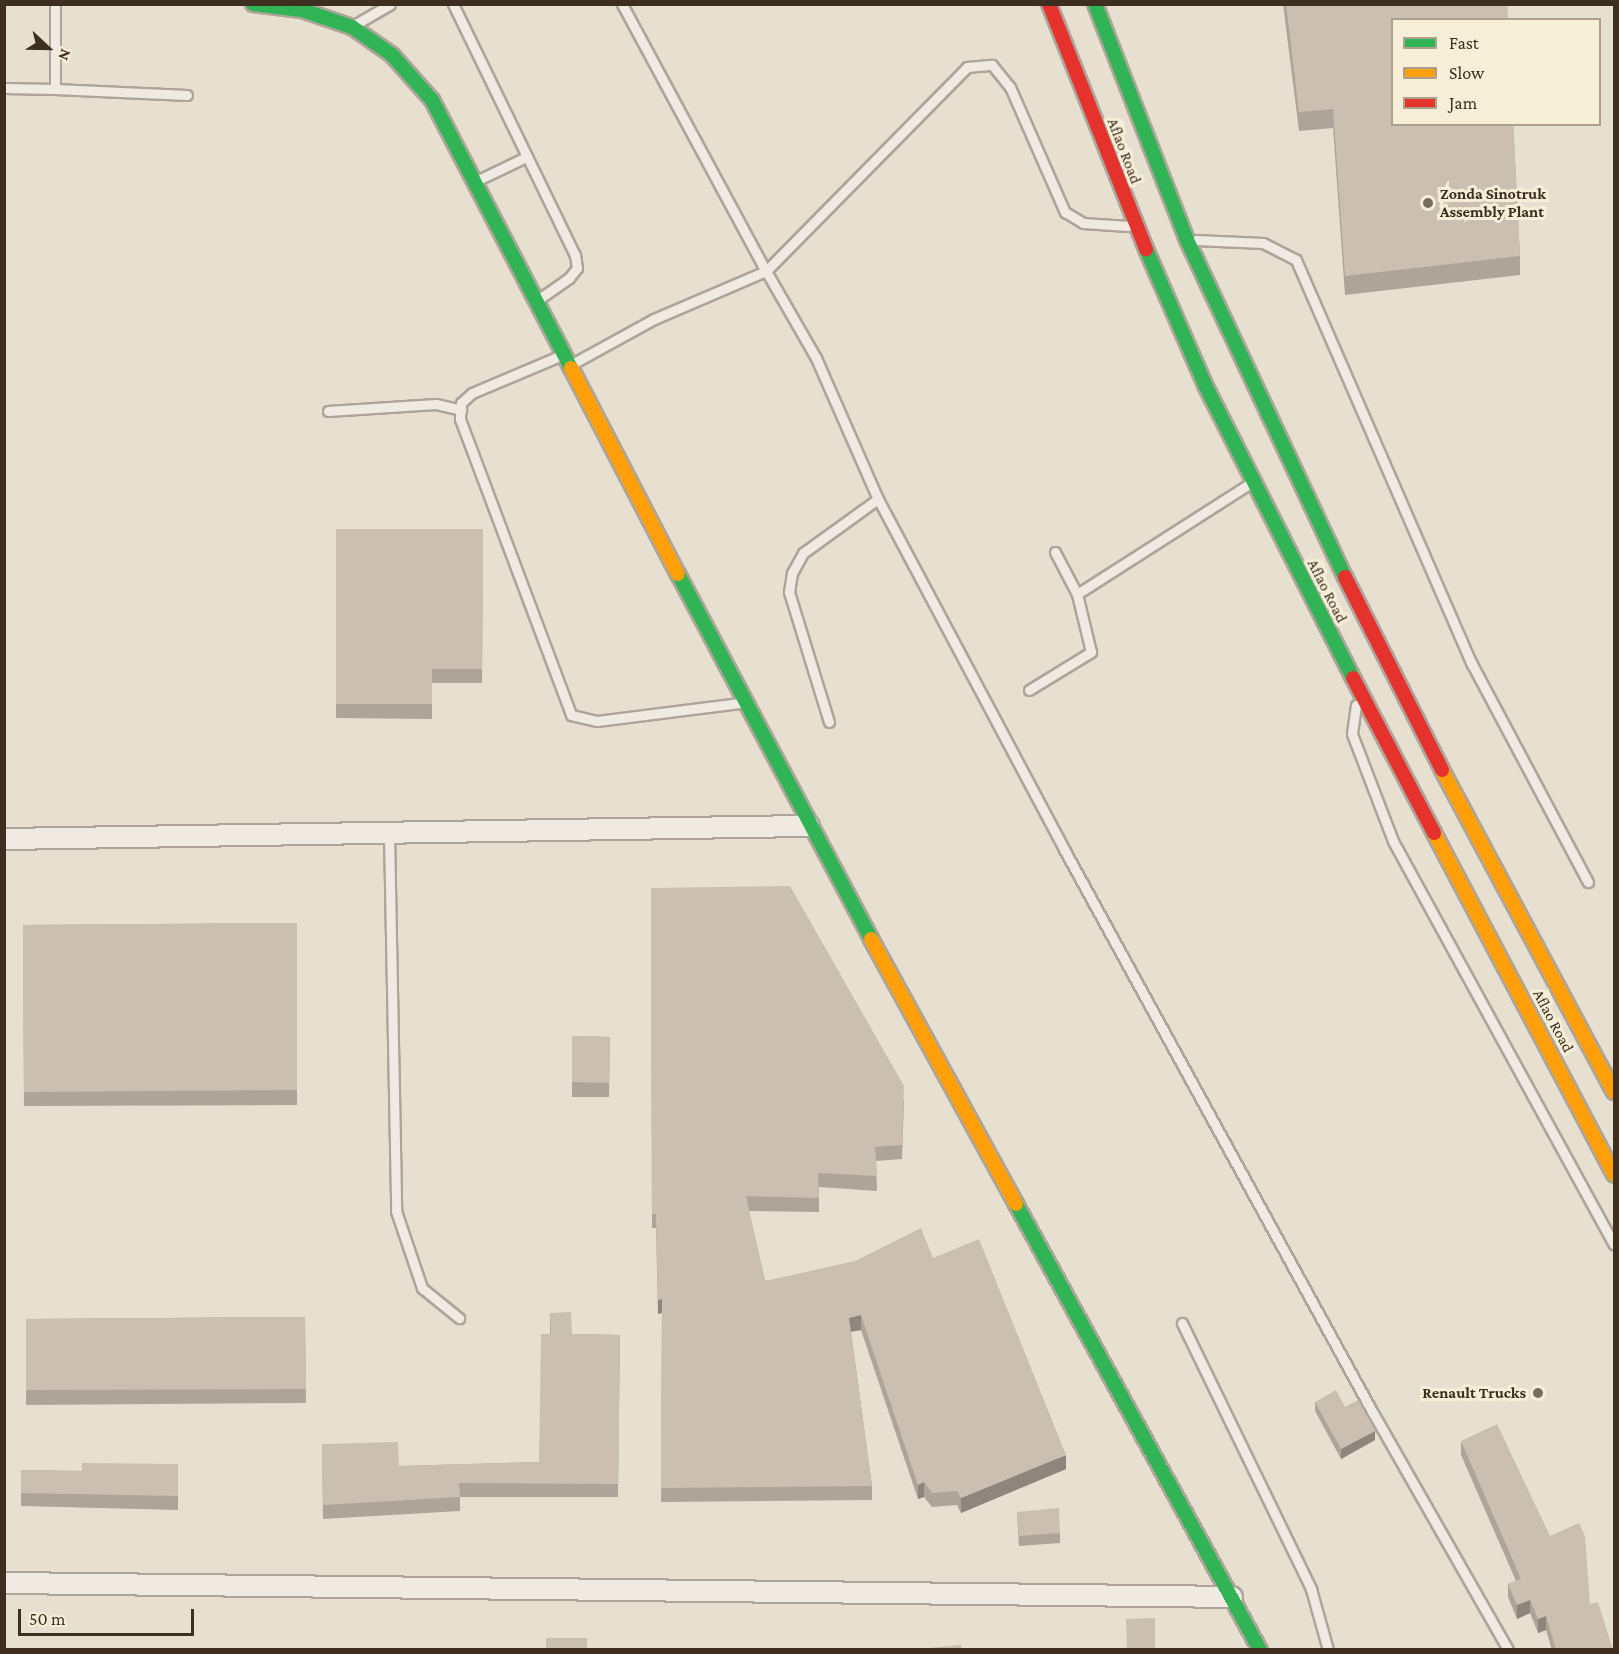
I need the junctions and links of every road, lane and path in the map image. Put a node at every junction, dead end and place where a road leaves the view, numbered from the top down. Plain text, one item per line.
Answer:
1 (55, 4) edge
2 (253, 4) edge
3 (390, 4) edge
4 (453, 4) edge
5 (622, 4) edge
6 (1049, 4) edge
7 (1095, 4) edge
8 (352, 27) junction
9 (4, 88) edge
10 (55, 89) junction
11 (187, 95) dead end
12 (526, 157) junction
13 (476, 181) junction
14 (1136, 226) junction
15 (1187, 240) junction
16 (766, 271) junction
17 (537, 300) junction
18 (567, 360) junction
19 (461, 410) junction
20 (328, 411) dead end
21 (1254, 481) junction
22 (878, 499) junction
23 (1055, 552) dead end
24 (1077, 594) junction
25 (1358, 688) junction
26 (1029, 690) dead end
27 (745, 702) junction
28 (829, 722) dead end
29 (809, 826) junction
30 (388, 832) junction
31 (4, 839) edge
32 (1588, 882) dead end
33 (1614, 1092) edge
34 (1614, 1174) edge
35 (1614, 1245) edge
36 (459, 1318) dead end
37 (1182, 1323) dead end
38 (4, 1583) edge
39 (1232, 1597) junction
40 (1260, 1650) edge
41 (1328, 1650) edge
42 (1508, 1650) edge

1 - 10 lane
2 - 8 main road
3 - 8 lane
4 - 12 lane
5 - 16 lane
6 - 14 main road, Aflao Road
7 - 15 main road, Aflao Road
8 - 13 main road
9 - 10 lane
10 - 11 lane
12 - 13 lane
12 - 17 lane
13 - 17 main road
14 - 16 lane
14 - 21 main road, Aflao Road
15 - 32 lane
15 - 33 main road, Aflao Road
16 - 18 lane
16 - 22 lane
17 - 18 main road
18 - 19 lane
18 - 27 main road
19 - 20 lane
19 - 27 lane
21 - 24 lane
21 - 25 main road, Aflao Road
22 - 28 lane
22 - 42 lane
23 - 24 lane
24 - 26 lane
25 - 34 main road, Aflao Road
25 - 35 lane
27 - 29 main road
29 - 30 street
29 - 39 main road
30 - 31 street
30 - 36 lane
37 - 41 lane
38 - 39 street
39 - 40 main road

